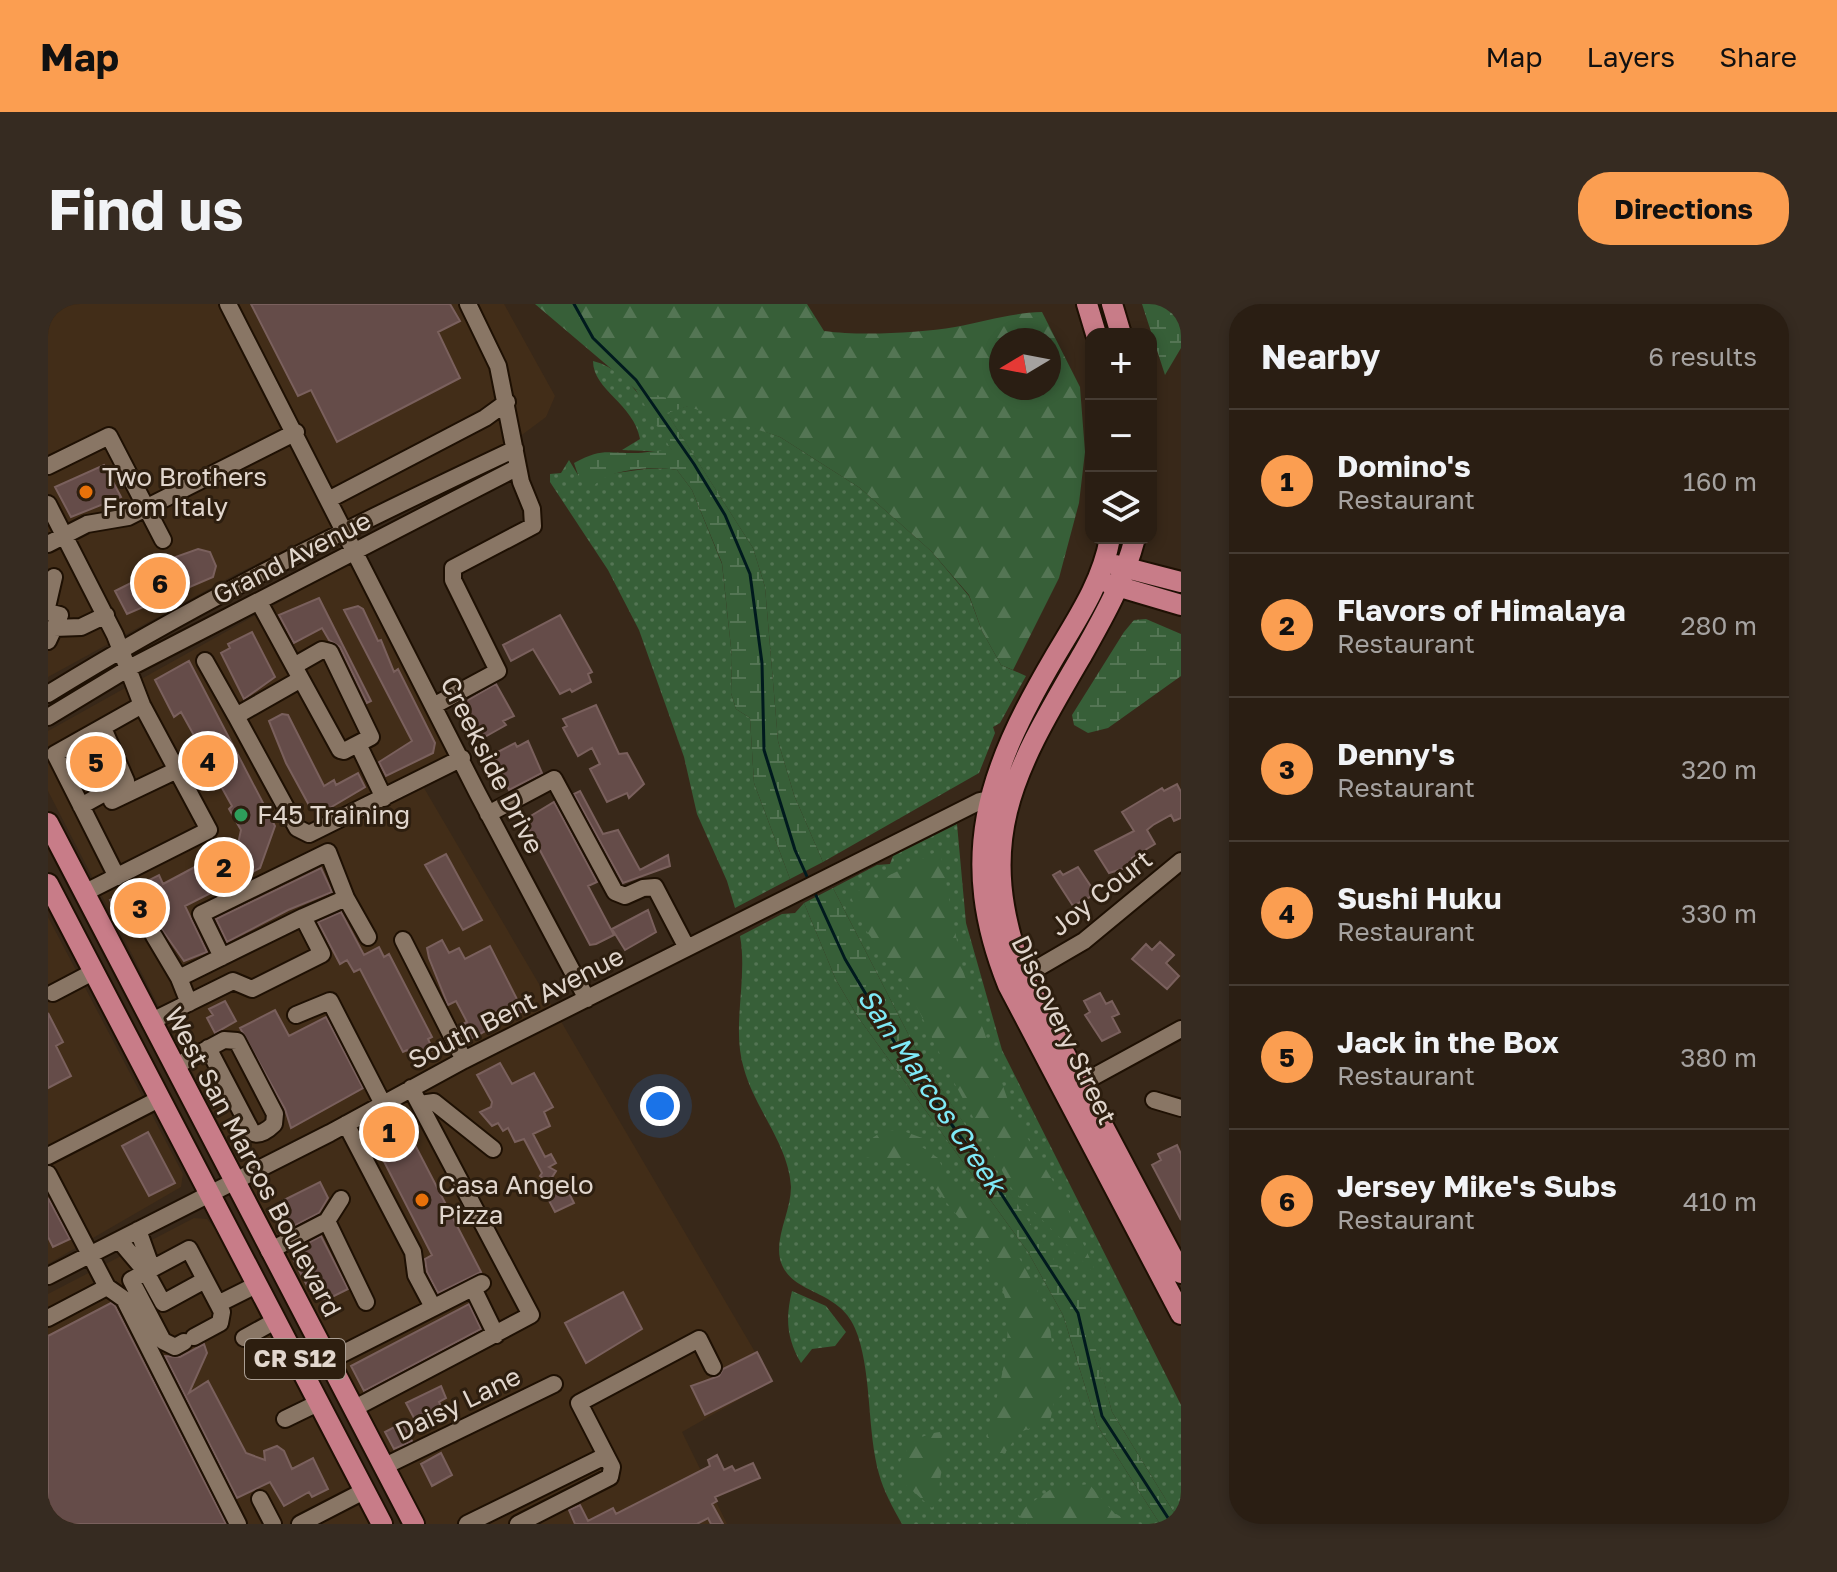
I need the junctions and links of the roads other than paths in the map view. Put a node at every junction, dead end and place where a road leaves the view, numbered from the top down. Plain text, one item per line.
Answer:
1 (228, 304) edge
2 (468, 304) edge
3 (1087, 304) edge
4 (1112, 304) edge
5 (1094, 328) edge
6 (1119, 328) edge
7 (507, 402) junction
8 (296, 432) junction
9 (515, 449) junction
10 (48, 466) edge
11 (518, 467) junction
12 (330, 499) junction
13 (48, 504) edge
14 (147, 508) junction
15 (346, 530) junction
16 (64, 536) junction
17 (163, 540) dead end
18 (48, 544) edge
19 (1109, 544) edge
20 (1133, 544) edge
21 (357, 553) junction
22 (1102, 571) junction
23 (54, 577) dead end
24 (1124, 578) junction
25 (1181, 582) edge
26 (259, 602) junction
27 (48, 603) edge
28 (1181, 605) edge
29 (48, 612) edge
30 (106, 615) junction
31 (51, 635) edge
32 (121, 649) junction
33 (205, 661) dead end
34 (129, 668) junction
35 (297, 672) junction
36 (48, 694) edge
37 (142, 705) junction
38 (435, 705) junction
39 (236, 716) junction
40 (48, 717) edge
41 (103, 728) junction
42 (358, 744) junction
43 (462, 758) junction
44 (177, 770) junction
45 (1000, 797) junction
46 (384, 798) junction
47 (83, 810) junction
48 (488, 814) junction
49 (48, 823) edge
50 (1181, 861) edge
51 (117, 877) junction
52 (84, 893) junction
53 (51, 895) edge
54 (346, 898) junction
55 (303, 917) junction
56 (154, 936) dead end
57 (368, 937) dead end
58 (403, 940) dead end
59 (687, 948) junction
60 (222, 957) junction
61 (93, 972) junction
62 (179, 978) junction
63 (1016, 981) junction
64 (53, 993) dead end
65 (587, 999) junction
66 (189, 1003) junction
67 (296, 1015) dead end
68 (150, 1022) junction
69 (1181, 1029) edge
70 (208, 1048) junction
71 (464, 1060) junction
72 (174, 1067) junction
73 (411, 1088) junction
74 (1073, 1088) junction
75 (159, 1099) junction
76 (1154, 1100) dead end
77 (383, 1104) junction
78 (420, 1104) junction
79 (1181, 1108) edge
80 (346, 1124) junction
81 (493, 1149) dead end
82 (48, 1156) edge
83 (48, 1174) edge
84 (233, 1181) junction
85 (208, 1194) junction
86 (341, 1199) dead end
87 (327, 1221) junction
88 (138, 1230) junction
89 (119, 1240) junction
90 (269, 1251) junction
91 (90, 1255) junction
92 (149, 1270) junction
93 (1181, 1273) edge
94 (48, 1276) edge
95 (205, 1280) junction
96 (256, 1285) junction
97 (107, 1287) junction
98 (366, 1302) dead end
99 (218, 1304) junction
100 (433, 1307) junction
101 (1181, 1314) edge
102 (48, 1318) edge
103 (275, 1321) junction
104 (496, 1335) junction
105 (244, 1338) dead end
106 (328, 1361) junction
107 (713, 1367) dead end
108 (554, 1384) dead end
109 (318, 1403) junction
110 (353, 1409) junction
111 (285, 1419) dead end
112 (605, 1456) junction
113 (383, 1467) junction
114 (364, 1491) junction
115 (260, 1499) dead end
116 (238, 1524) edge
117 (273, 1524) edge
118 (300, 1524) edge
119 (382, 1524) edge
120 (414, 1524) edge
121 (467, 1524) edge
122 (518, 1524) edge

1 - 8 street, Creekside Drive
2 - 7 street
3 - 5 main road
4 - 6 main road
7 - 9 street
7 - 12 street
8 - 12 street, Creekside Drive
8 - 14 street
9 - 11 street
9 - 15 street, Grand Avenue
10 - 14 street
11 - 21 street, Grand Avenue
11 - 38 street
12 - 15 street, Creekside Drive
13 - 16 street
14 - 16 street
14 - 17 street
15 - 21 street, Creekside Drive
15 - 32 street, Grand Avenue
16 - 18 street
16 - 30 street
19 - 22 main road, Discovery Street
20 - 24 main road, Discovery Street
21 - 26 street, Grand Avenue
21 - 38 street, Creekside Drive
22 - 24 main road
22 - 45 main road, Discovery Street
23 - 27 street
24 - 25 main road
24 - 28 main road
24 - 45 main road, Discovery Street
26 - 34 street, Grand Avenue
26 - 35 street
29 - 31 street
30 - 31 street
30 - 32 street
32 - 34 street
32 - 36 street, Grand Avenue
33 - 39 street
34 - 37 street
34 - 40 street, Grand Avenue
35 - 39 street
35 - 42 street
35 - 42 street
37 - 41 street
37 - 44 street
38 - 43 street, Creekside Drive
39 - 46 street
41 - 47 street
41 - 47 street
42 - 46 street
43 - 46 street
43 - 48 street, Creekside Drive
44 - 47 street
44 - 51 street
45 - 59 street, South Bent Avenue
45 - 63 main road, Discovery Street
47 - 51 street
48 - 59 street
48 - 65 street, Creekside Drive
49 - 52 main road, West San Marcos Boulevard / CR S12
50 - 63 street, Joy Court
51 - 52 street
52 - 68 main road, West San Marcos Boulevard / CR S12
53 - 61 main road, West San Marcos Boulevard / CR S12
54 - 55 street
54 - 57 street
54 - 60 street
55 - 60 street
55 - 66 street
56 - 62 street
58 - 71 street
59 - 65 street, South Bent Avenue
60 - 62 street
61 - 64 street
61 - 75 main road, West San Marcos Boulevard / CR S12
62 - 66 street
63 - 74 main road, Discovery Street
65 - 71 street, South Bent Avenue
66 - 68 street
67 - 77 street
68 - 72 main road, West San Marcos Boulevard / CR S12
69 - 74 street
70 - 70 street
70 - 72 street
71 - 73 street, South Bent Avenue
72 - 84 main road, West San Marcos Boulevard / CR S12
73 - 77 street, South Bent Avenue
73 - 78 street
74 - 93 main road, Discovery Street
74 - 101 main road, Discovery Street
75 - 82 street
75 - 85 main road, West San Marcos Boulevard / CR S12
76 - 79 street
77 - 80 street, South Bent Avenue
78 - 81 street
78 - 104 street
80 - 84 street, South Bent Avenue
80 - 100 street
83 - 91 street
84 - 85 street, South Bent Avenue
84 - 90 main road, West San Marcos Boulevard / CR S12
85 - 88 street, South Bent Avenue
85 - 96 main road, West San Marcos Boulevard / CR S12
86 - 87 street
87 - 90 street
87 - 98 street
88 - 89 street, South Bent Avenue
88 - 92 street
89 - 91 street, South Bent Avenue
89 - 92 street
90 - 106 main road, West San Marcos Boulevard / CR S12
91 - 94 street, South Bent Avenue
91 - 97 street
92 - 95 street
92 - 95 street
92 - 99 street
95 - 99 street
96 - 99 street
96 - 103 main road, West San Marcos Boulevard / CR S12
97 - 102 street
97 - 116 street
100 - 104 street
100 - 106 street
103 - 105 street
103 - 109 main road, West San Marcos Boulevard / CR S12
104 - 110 street
106 - 110 main road, West San Marcos Boulevard / CR S12
107 - 112 street
108 - 113 street, Daisy Lane
109 - 111 street
109 - 114 main road, West San Marcos Boulevard / CR S12
110 - 113 main road, West San Marcos Boulevard / CR S12
112 - 121 street
112 - 122 street
113 - 120 main road, West San Marcos Boulevard / CR S12
114 - 118 street
114 - 119 main road, West San Marcos Boulevard / CR S12
115 - 117 street

